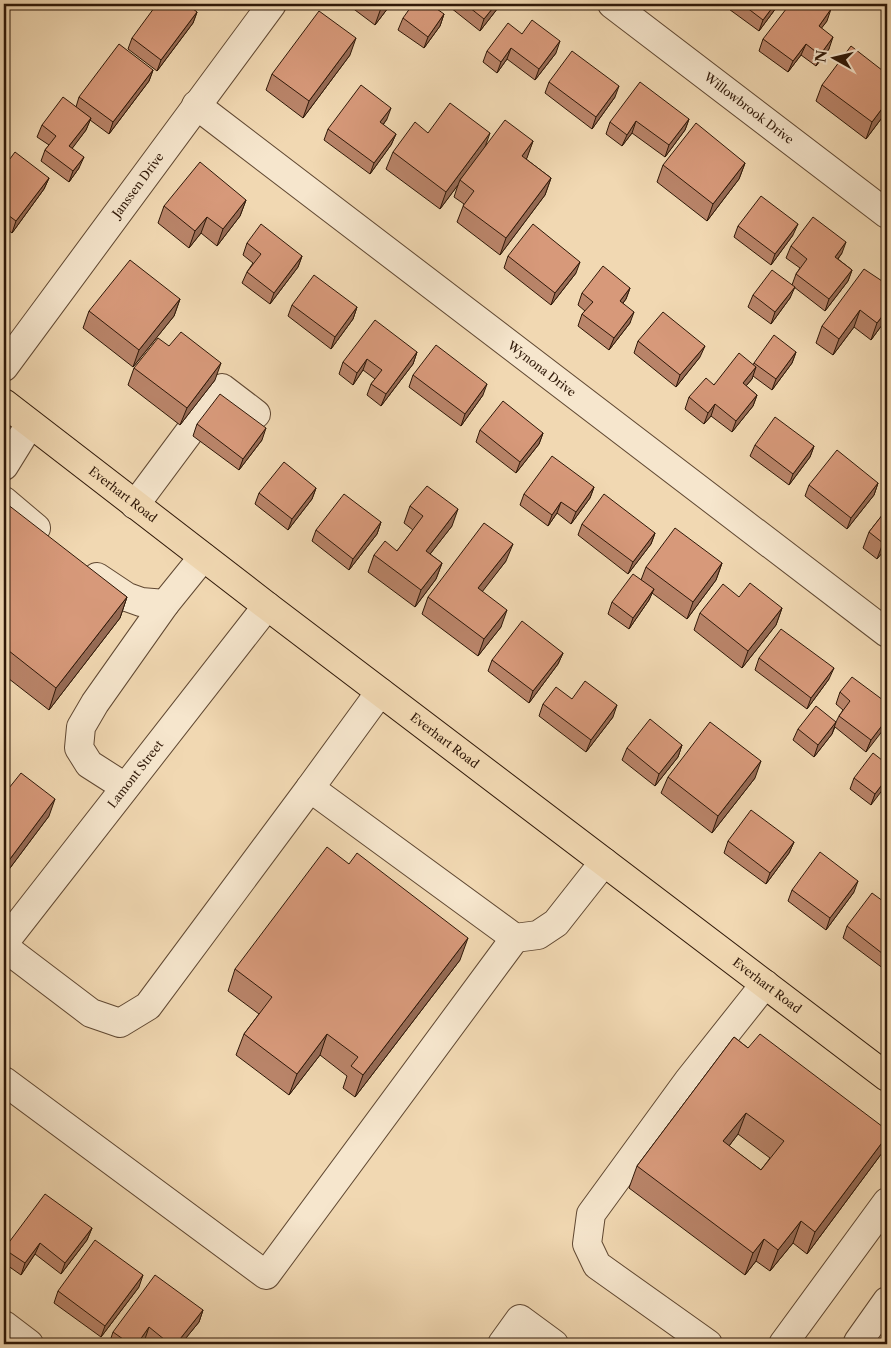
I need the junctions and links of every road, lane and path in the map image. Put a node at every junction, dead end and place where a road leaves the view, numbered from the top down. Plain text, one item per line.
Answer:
1 (272, 4) edge
2 (612, 4) edge
3 (196, 105) junction
4 (887, 214) edge
5 (4, 367) edge
6 (4, 403) edge
7 (256, 414) dead end
8 (30, 424) junction
9 (4, 466) edge
10 (4, 501) edge
11 (135, 504) junction
12 (52, 542) edge
13 (203, 557) junction
14 (80, 565) edge
15 (165, 604) junction
16 (267, 606) junction
17 (887, 633) edge
18 (380, 692) junction
19 (125, 787) junction
20 (310, 788) junction
21 (604, 862) junction
22 (514, 938) junction
23 (4, 943) edge
24 (4, 947) edge
25 (765, 984) junction
26 (887, 1077) edge
27 (4, 1081) edge
28 (887, 1202) edge
29 (887, 1301) edge
30 (4, 1325) edge
31 (29, 1344) edge
32 (502, 1344) edge
33 (554, 1344) edge
34 (708, 1344) edge
35 (783, 1344) edge
36 (858, 1344) edge

1 - 3 street, Janssen Drive
2 - 4 street, Willowbrook Drive
3 - 5 street, Janssen Drive
3 - 17 street, Wynona Drive
6 - 8 main road, Everhart Road
7 - 11 street
8 - 9 street
8 - 11 main road, Everhart Road
10 - 12 street
11 - 13 main road, Everhart Road
13 - 15 street
13 - 16 main road, Everhart Road
14 - 15 street
15 - 19 street
16 - 18 main road, Everhart Road
16 - 19 street, Lamont Street
18 - 20 street
18 - 21 main road, Everhart Road
19 - 23 street, Lamont Street
20 - 22 street
20 - 24 street
21 - 22 street
21 - 25 main road, Everhart Road
22 - 27 street
25 - 26 main road, Everhart Road
25 - 34 street
28 - 35 street
29 - 36 street
30 - 31 street
32 - 33 street

